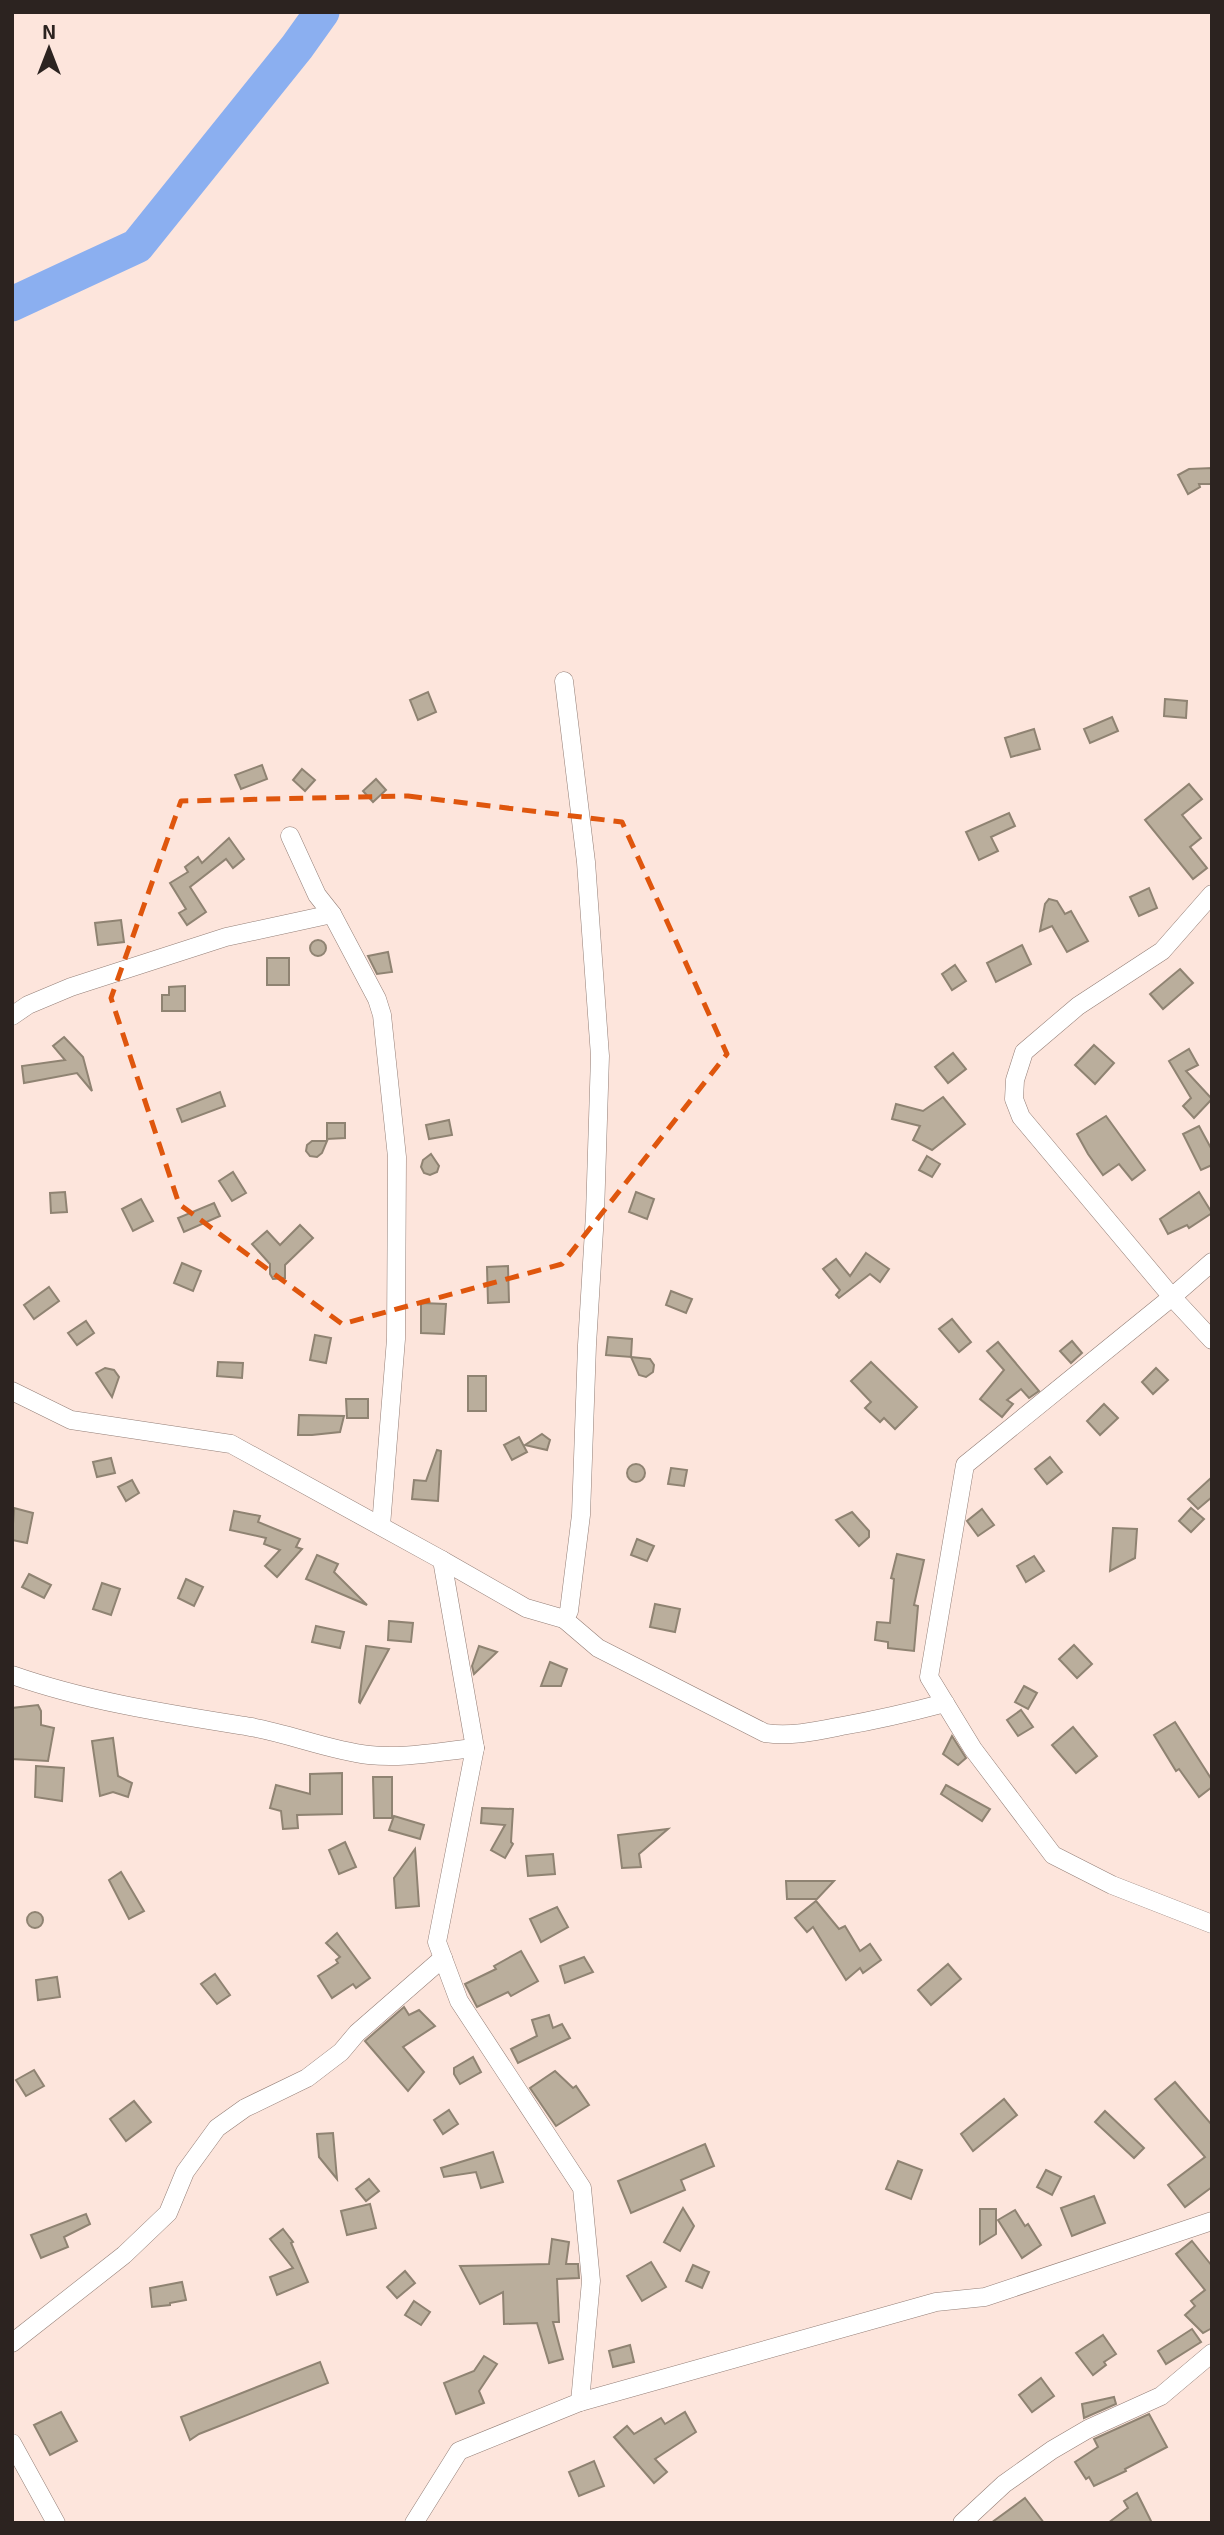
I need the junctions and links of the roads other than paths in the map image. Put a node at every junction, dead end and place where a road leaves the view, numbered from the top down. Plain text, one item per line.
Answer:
1 (564, 681) dead end
2 (290, 836) dead end
3 (1212, 894) edge
4 (332, 914) junction
5 (12, 1016) edge
6 (1212, 1262) edge
7 (1172, 1297) junction
8 (1212, 1340) edge
9 (12, 1391) edge
10 (381, 1526) junction
11 (442, 1560) junction
12 (564, 1619) junction
13 (12, 1675) edge
14 (946, 1703) junction
15 (475, 1748) junction
16 (1212, 1924) edge
17 (443, 1958) junction
18 (1212, 2221) edge
19 (12, 2343) edge
20 (1212, 2353) edge
21 (580, 2402) junction
22 (12, 2443) edge
23 (422, 2519) edge
24 (56, 2523) edge
25 (962, 2523) edge

1 - 12 street
2 - 4 street
3 - 7 street
4 - 5 street
4 - 10 street
6 - 7 street
7 - 8 street
7 - 14 street
9 - 10 street
10 - 11 street
11 - 12 street
11 - 15 street
12 - 14 street
13 - 15 street
14 - 16 street
15 - 17 street
17 - 19 street
17 - 21 street
18 - 21 street
20 - 25 street
21 - 23 street
22 - 24 street

